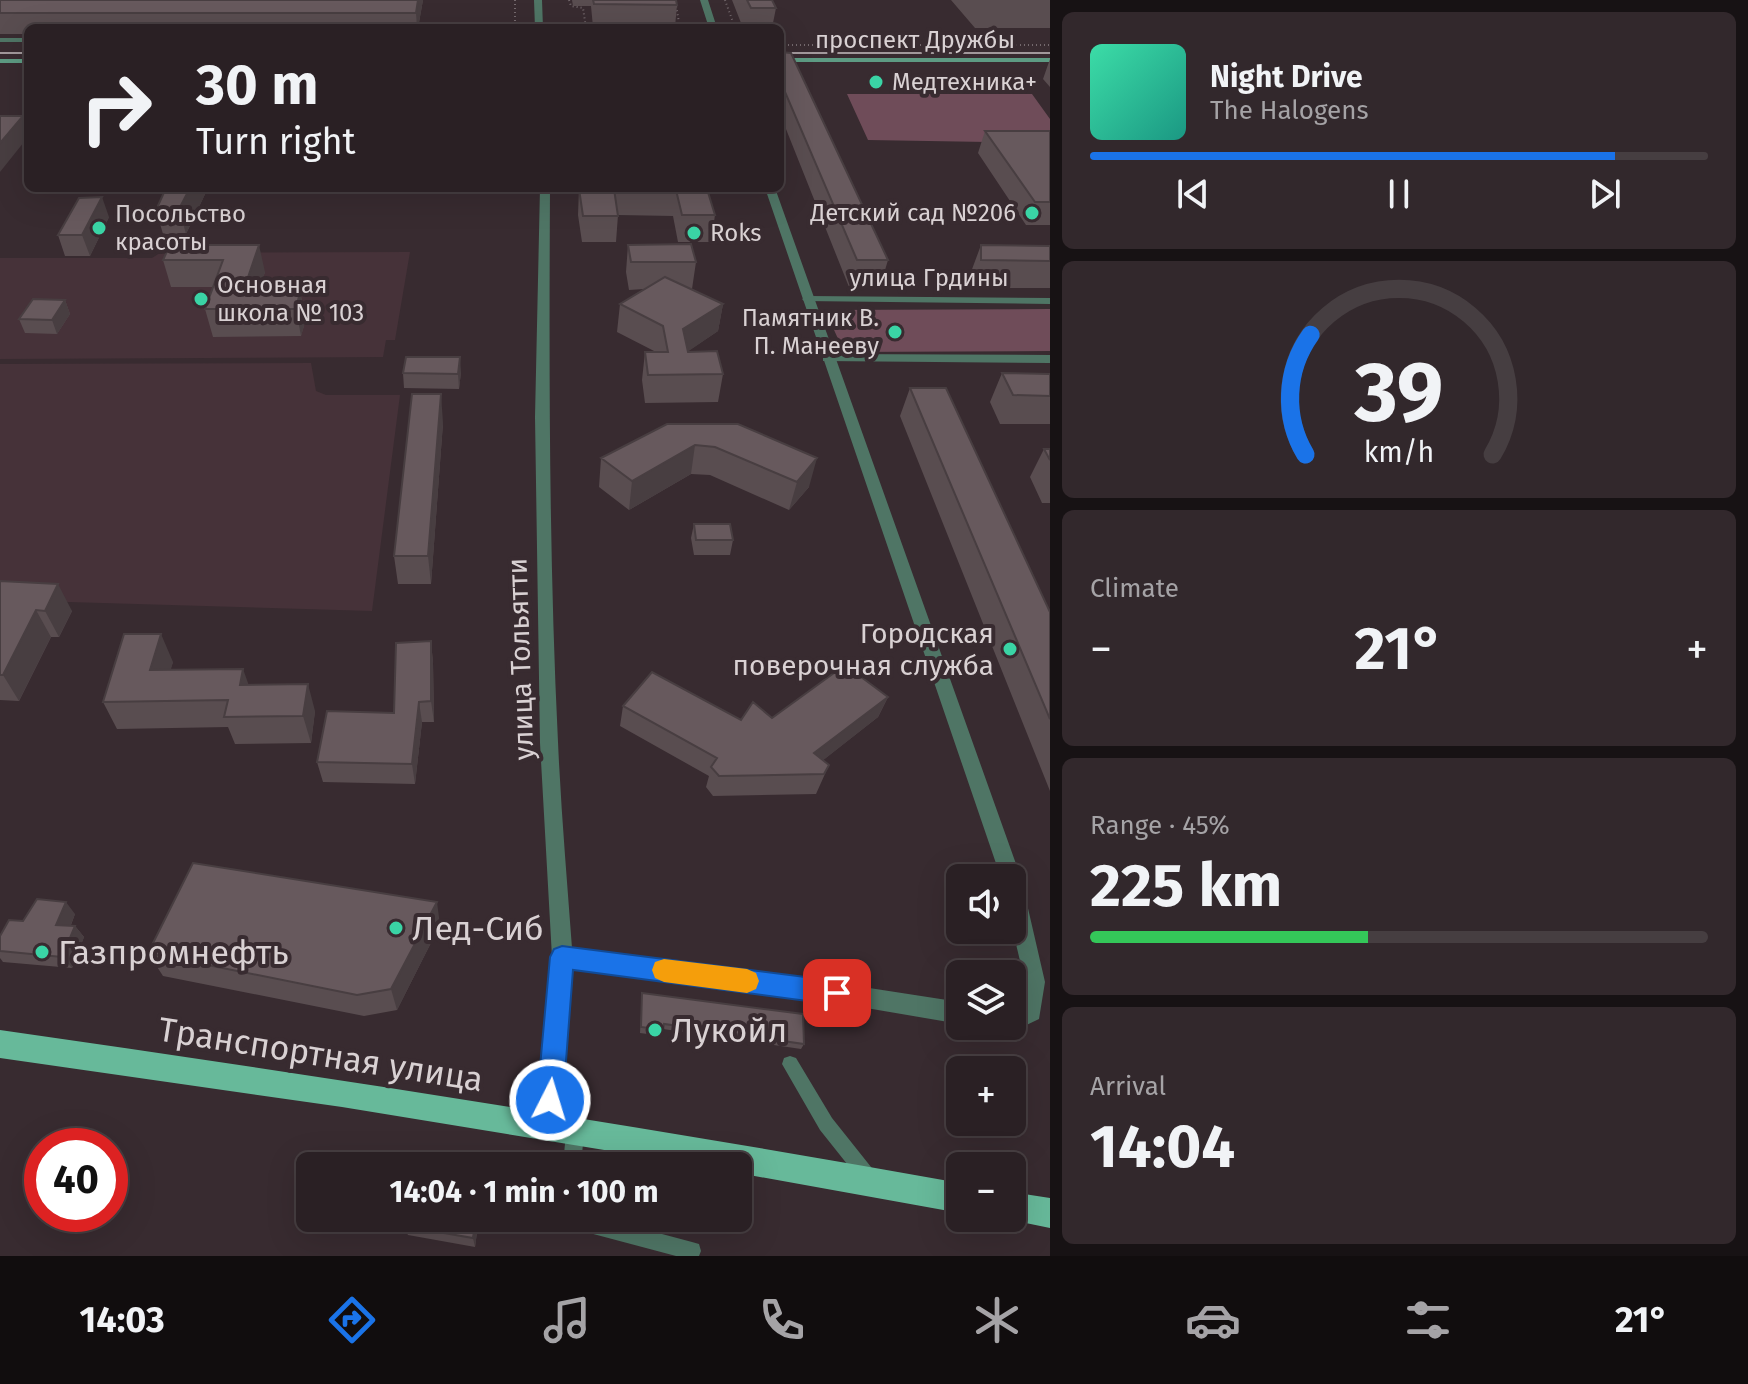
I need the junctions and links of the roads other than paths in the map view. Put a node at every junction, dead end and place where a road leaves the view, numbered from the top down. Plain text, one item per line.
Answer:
1 (538, 0) edge
2 (704, 0) edge
3 (539, 24) edge
4 (712, 24) edge
5 (0, 40) edge
6 (24, 40) edge
7 (784, 60) edge
8 (1050, 60) edge
9 (0, 61) edge
10 (24, 61) edge
11 (545, 192) edge
12 (771, 192) edge
13 (808, 299) junction
14 (1050, 301) edge
15 (827, 358) junction
16 (1050, 359) edge
17 (1005, 864) edge
18 (1026, 944) edge
19 (562, 957) junction
20 (946, 1011) edge
21 (1026, 1014) edge
22 (0, 1044) edge
23 (790, 1064) dead end
24 (561, 1130) junction
25 (568, 1152) edge
26 (873, 1184) junction
27 (946, 1196) edge
28 (1026, 1209) edge
29 (1050, 1213) edge
30 (620, 1232) edge
31 (692, 1251) dead end

1 - 3 street
2 - 4 street
5 - 6 street
7 - 8 main road, проспект Дружбы
9 - 10 main road
11 - 19 street, улица Тольятти
12 - 13 street
13 - 14 street, улица Грдины
13 - 15 street
15 - 16 street
15 - 17 street
18 - 21 street
19 - 20 street
19 - 24 street, улица Тольятти
22 - 24 main road, Транспортная улица
23 - 26 lane
24 - 25 lane
24 - 26 main road, Транспортная улица
26 - 27 main road, Транспортная улица
28 - 29 main road
30 - 31 lane

